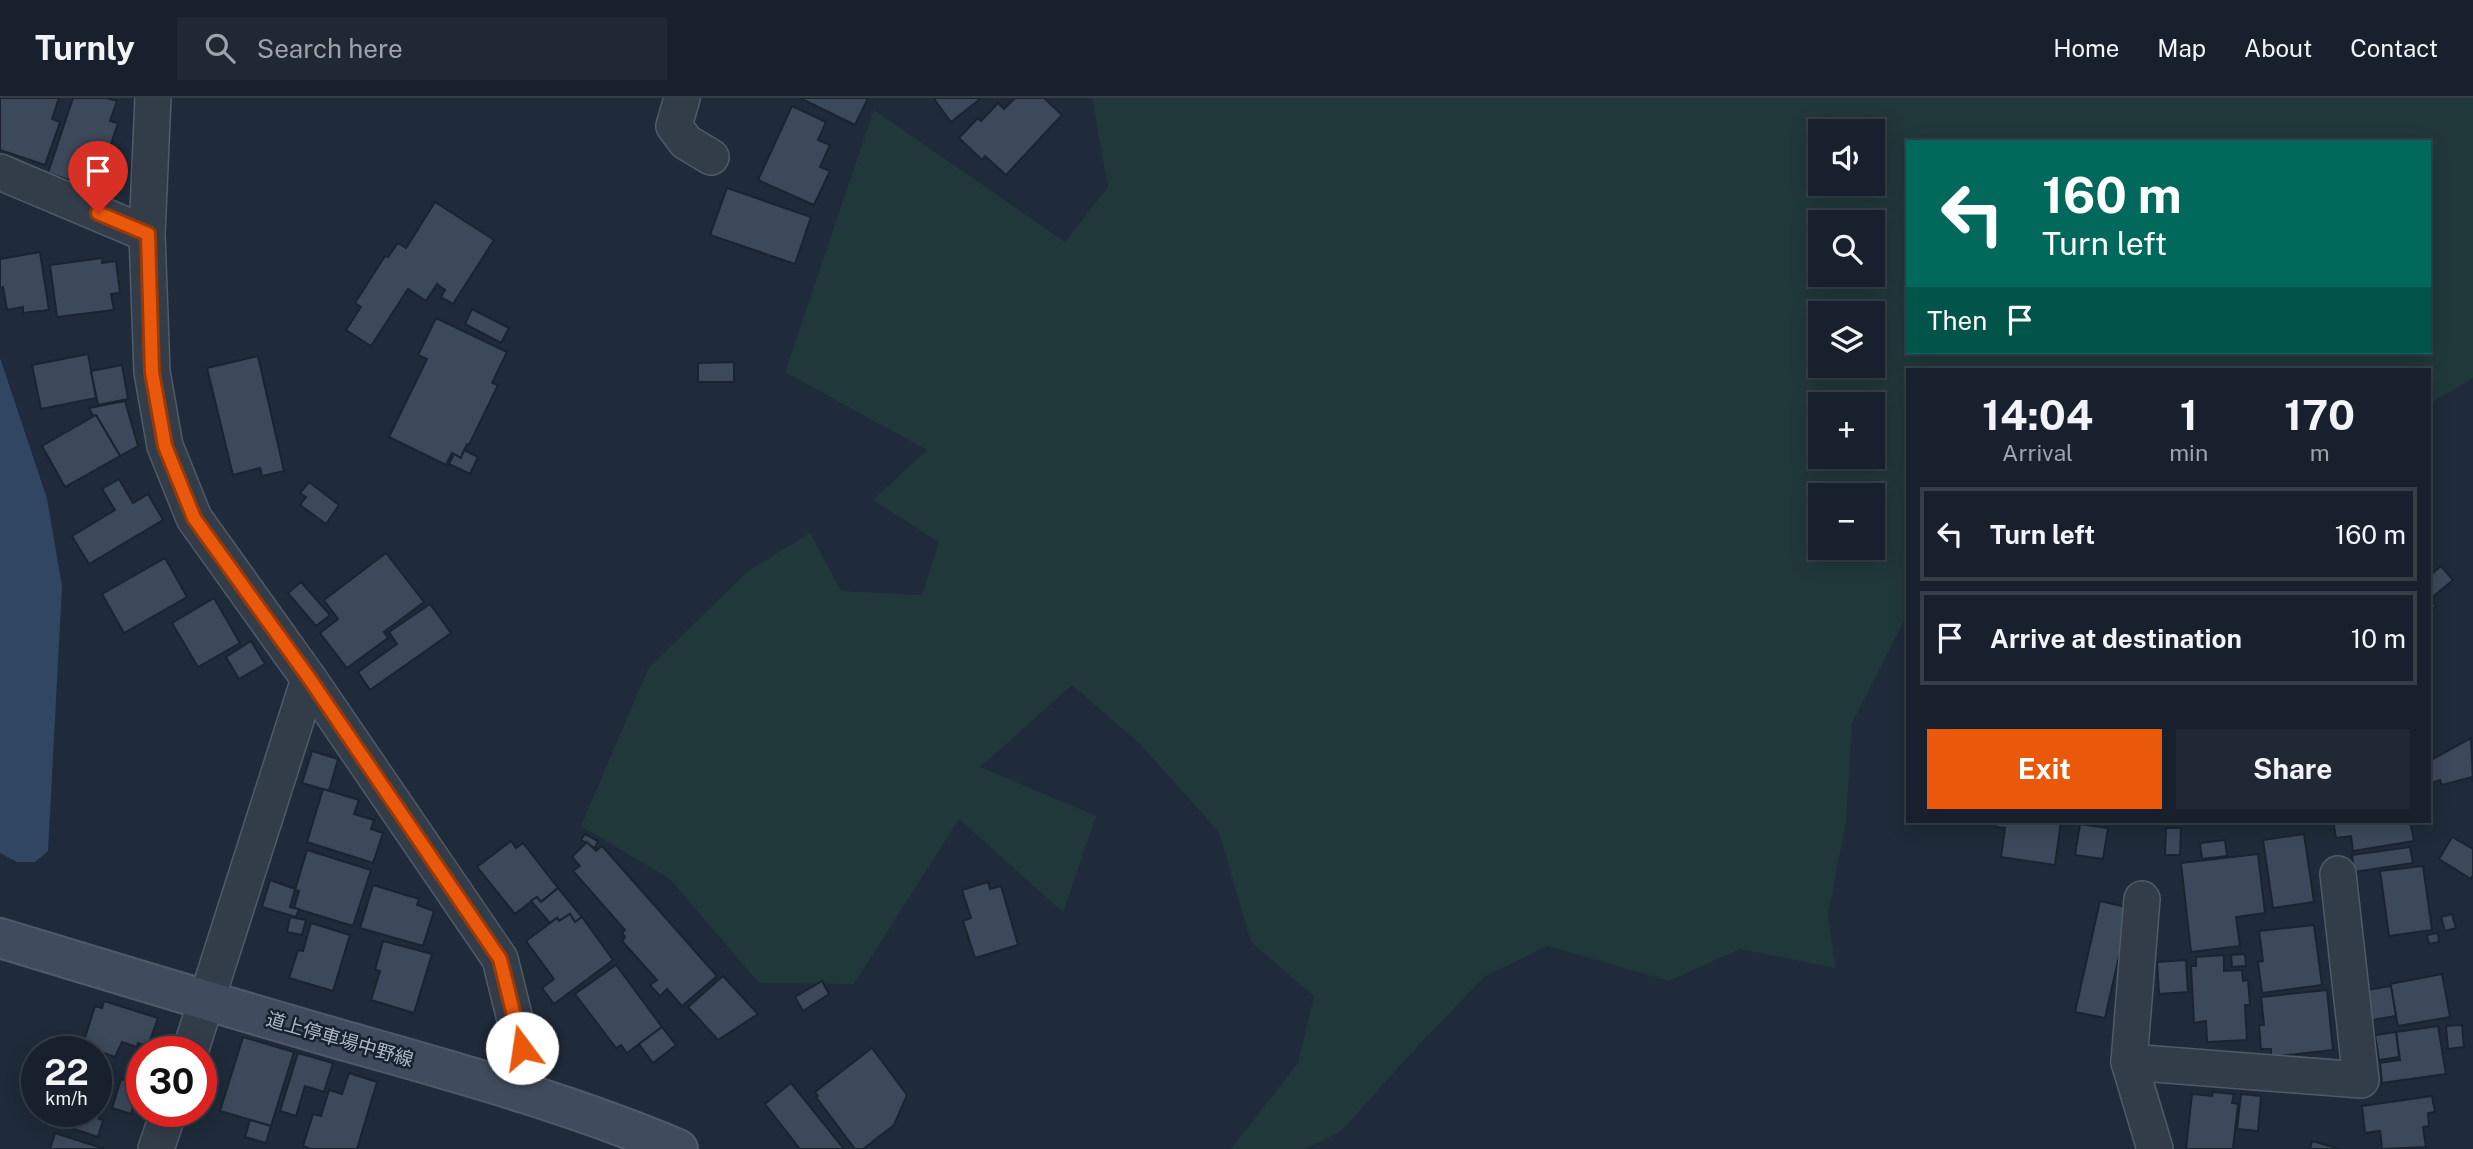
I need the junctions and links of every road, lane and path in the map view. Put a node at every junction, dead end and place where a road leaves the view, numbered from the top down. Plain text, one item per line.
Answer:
1 (153, 98) edge
2 (682, 98) edge
3 (711, 157) dead end
4 (0, 172) edge
5 (148, 234) junction
6 (309, 678) junction
7 (2338, 874) dead end
8 (2142, 899) dead end
9 (0, 938) edge
10 (207, 1001) junction
11 (195, 1036) edge
12 (2129, 1062) junction
13 (509, 1087) junction
14 (164, 1127) edge
15 (156, 1149) edge
16 (678, 1149) edge
17 (2155, 1149) edge

1 - 5 street
2 - 3 street
4 - 5 street
5 - 6 street
6 - 10 street
6 - 13 street
7 - 12 street
8 - 12 street
9 - 10 main road, 道上停車場中野線
10 - 11 street
10 - 13 main road, 道上停車場中野線
12 - 17 street
13 - 16 main road, 道上停車場中野線
14 - 15 street

